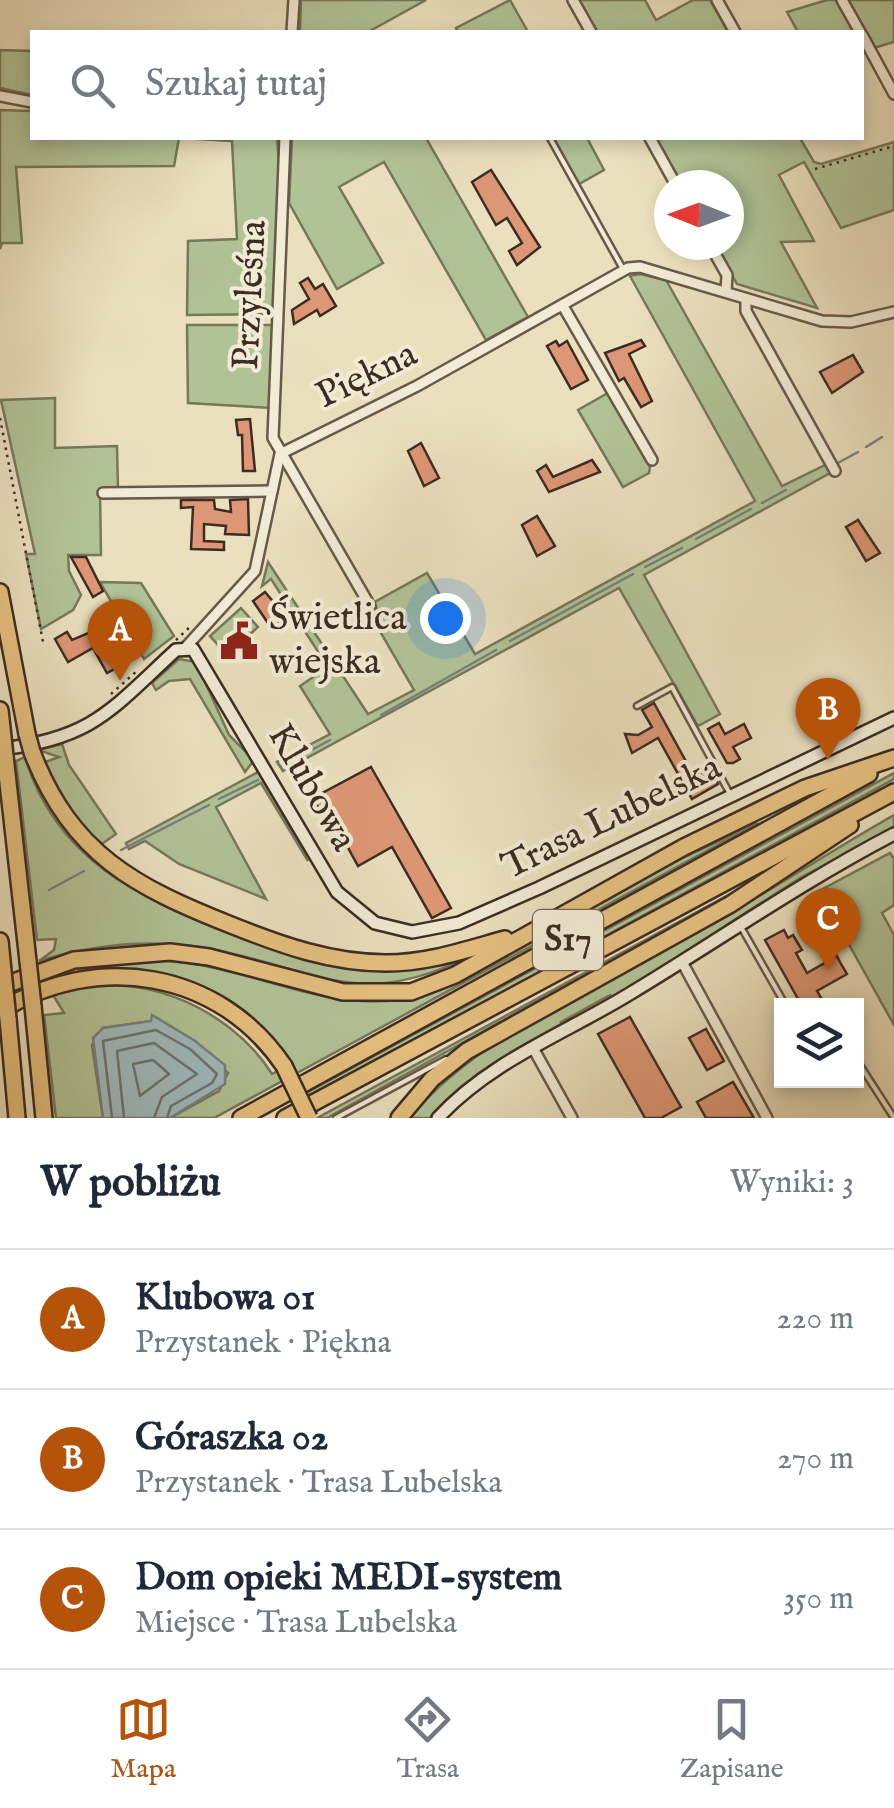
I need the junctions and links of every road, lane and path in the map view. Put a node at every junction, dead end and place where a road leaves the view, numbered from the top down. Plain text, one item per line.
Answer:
1 (294, 0) edge
2 (573, 0) edge
3 (717, 0) edge
4 (842, 0) edge
5 (292, 30) edge
6 (590, 30) edge
7 (734, 30) edge
8 (859, 30) edge
9 (864, 39) edge
10 (894, 94) edge
11 (0, 96) edge
12 (30, 102) edge
13 (285, 140) edge
14 (551, 140) edge
15 (651, 140) edge
16 (894, 146) edge
17 (815, 169) dead end
18 (668, 170) edge
19 (718, 260) edge
20 (624, 270) junction
21 (726, 292) junction
22 (746, 299) junction
23 (563, 306) junction
24 (893, 313) edge
25 (0, 418) edge
26 (280, 454) junction
27 (652, 460) dead end
28 (835, 471) dead end
29 (272, 492) junction
30 (103, 493) dead end
31 (0, 592) edge
32 (370, 606) dead end
33 (209, 620) junction
34 (43, 642) dead end
35 (172, 644) dead end
36 (186, 647) junction
37 (144, 665) dead end
38 (110, 694) dead end
39 (637, 706) dead end
40 (0, 710) edge
41 (894, 718) edge
42 (2, 747) edge
43 (894, 759) edge
44 (894, 793) edge
45 (730, 794) junction
46 (894, 834) edge
47 (352, 908) joint
48 (739, 924) junction
49 (523, 934) junction
50 (0, 941) edge
51 (682, 962) junction
52 (2, 979) edge
53 (781, 998) edge
54 (4, 1015) edge
55 (490, 1036) junction
56 (534, 1048) junction
57 (864, 1071) edge
58 (17, 1118) edge
59 (44, 1118) edge
60 (241, 1118) edge
61 (285, 1118) edge
62 (309, 1118) edge
63 (336, 1118) edge
64 (399, 1118) edge
65 (438, 1118) edge
66 (572, 1118) edge
67 (766, 1118) edge
68 (894, 1118) edge

1 - 5 street
2 - 6 street
3 - 7 street
4 - 8 street
9 - 10 street
11 - 12 street
13 - 26 street, Przyleśna
14 - 20 lane
15 - 18 street
16 - 17 path
19 - 21 street
20 - 21 street
20 - 23 street, Piękna
21 - 22 street
22 - 24 street
22 - 28 street
23 - 26 street, Piękna
23 - 27 street
25 - 34 path
26 - 29 street
26 - 32 street
29 - 30 street
29 - 33 street
31 - 49 highway, bridge
33 - 35 path
33 - 36 street
36 - 42 street
36 - 47 street, Klubowa
37 - 38 path
39 - 45 lane
40 - 42 highway
41 - 45 street, Trasa Lubelska
42 - 59 highway, bridge
43 - 49 highway
43 - 60 highway, S17
44 - 55 highway
44 - 61 highway, S17
45 - 47 street, Trasa Lubelska
46 - 48 street
48 - 51 street
48 - 53 lane
49 - 52 highway
50 - 52 highway
51 - 56 street
51 - 67 street
52 - 54 highway, bridge
54 - 58 highway
54 - 62 highway, bridge
55 - 63 lane
55 - 64 highway
56 - 65 street
56 - 66 street
57 - 68 lane

